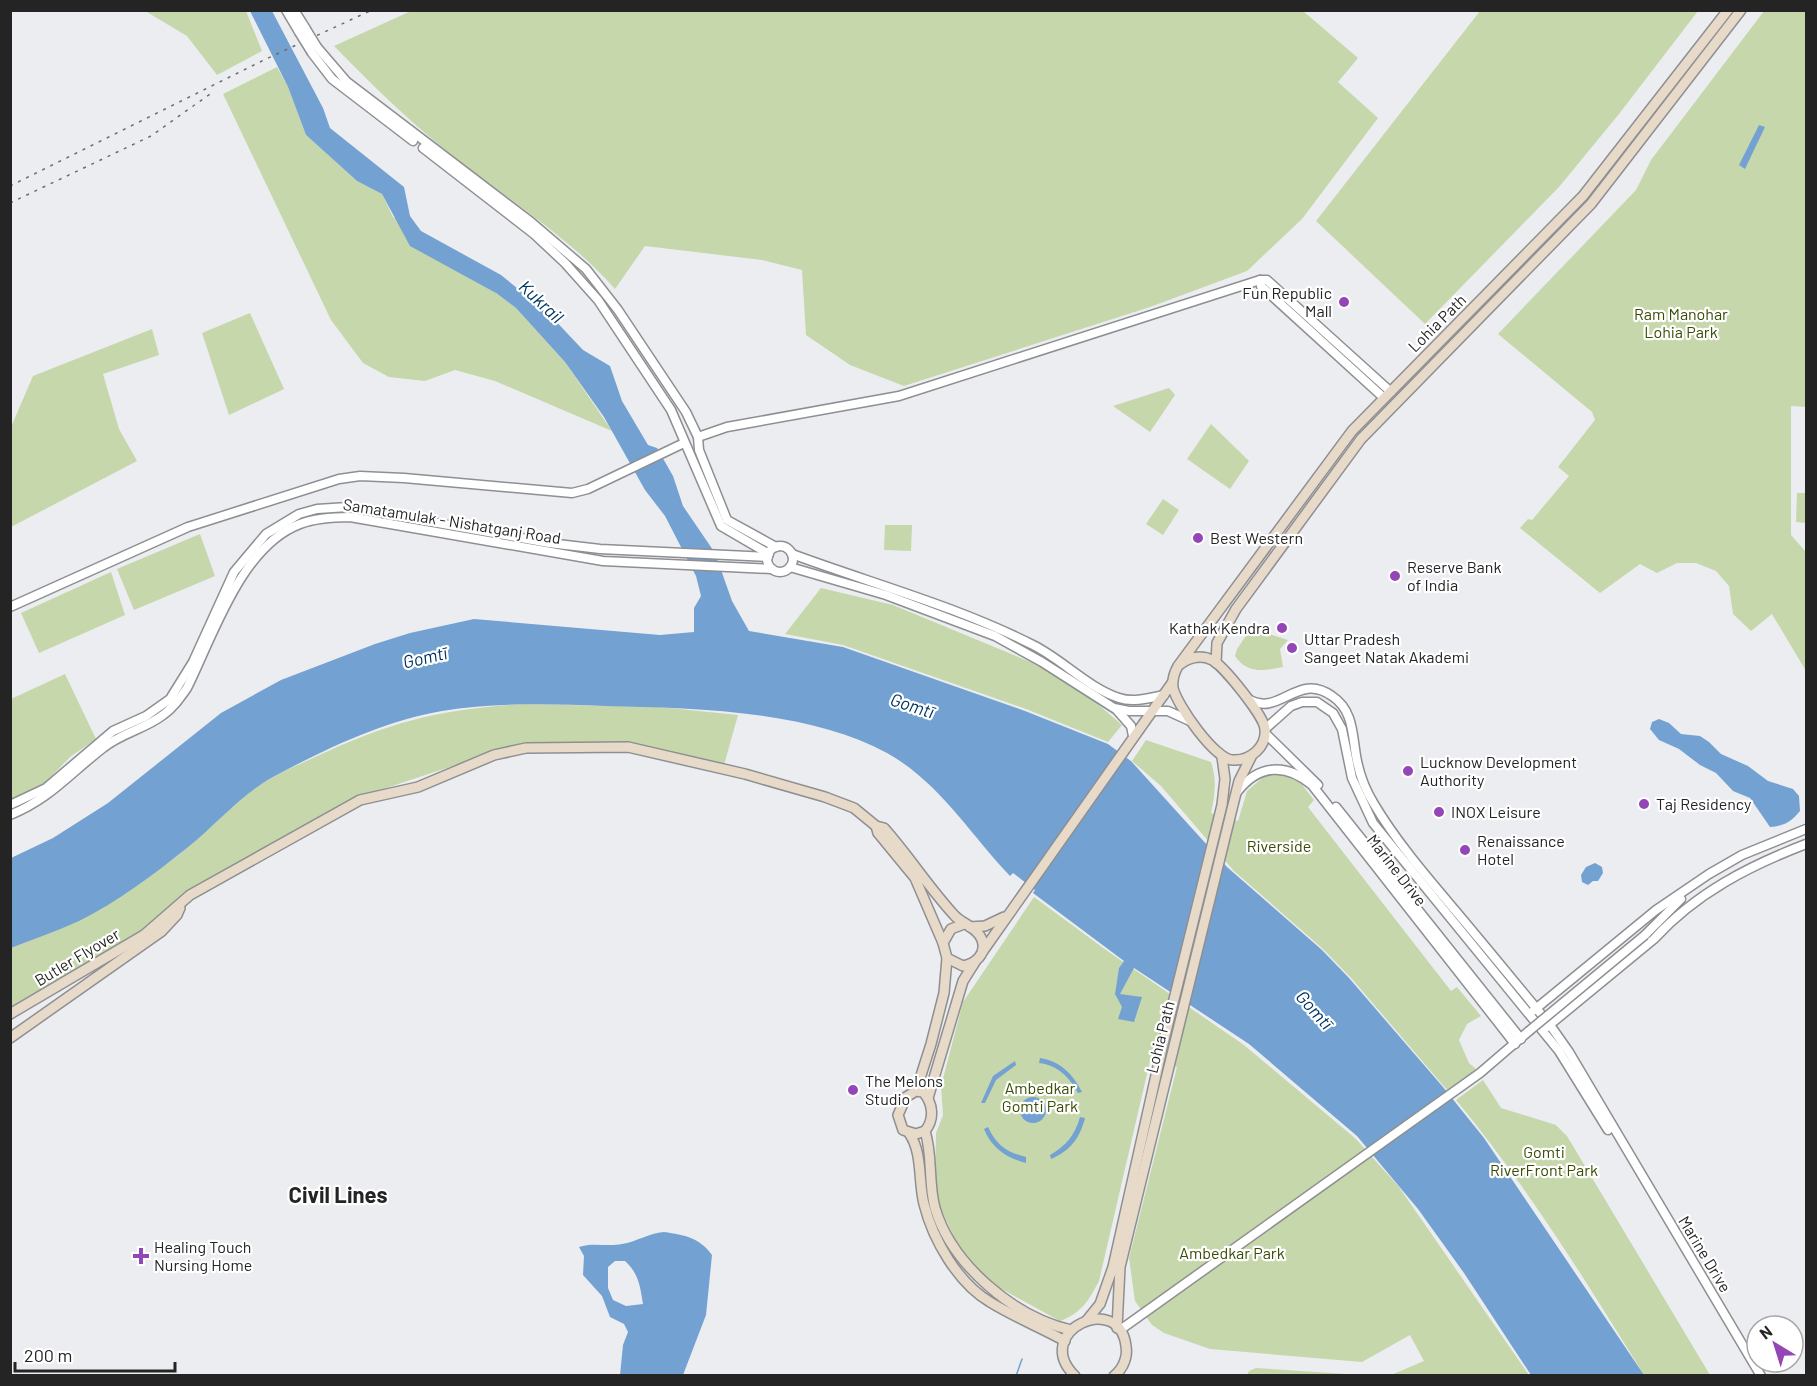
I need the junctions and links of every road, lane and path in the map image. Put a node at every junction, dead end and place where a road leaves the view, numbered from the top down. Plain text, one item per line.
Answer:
1 (286, 10) edge
2 (294, 10) edge
3 (1728, 10) edge
4 (1741, 10) edge
5 (511, 212) junction
6 (1387, 395) junction
7 (687, 414) junction
8 (675, 420) junction
9 (698, 437) junction
10 (682, 443) junction
11 (698, 460) junction
12 (776, 547) junction
13 (792, 554) junction
14 (768, 555) junction
15 (790, 567) junction
16 (772, 569) junction
17 (10, 607) edge
18 (1216, 663) junction
19 (1178, 666) junction
20 (1173, 683) junction
21 (1164, 695) junction
22 (1245, 697) junction
23 (1114, 708) junction
24 (1153, 711) junction
25 (1193, 722) junction
26 (1265, 731) junction
27 (1133, 736) junction
28 (1222, 757) junction
29 (1251, 757) junction
30 (1236, 794) junction
31 (10, 805) edge
32 (10, 815) edge
33 (876, 826) junction
34 (1806, 829) edge
35 (1806, 844) edge
36 (1699, 881) junction
37 (1008, 914) junction
38 (1667, 924) junction
39 (967, 926) junction
40 (160, 928) junction
41 (1646, 935) junction
42 (943, 944) junction
43 (947, 958) junction
44 (977, 959) junction
45 (1537, 1009) junction
46 (10, 1014) edge
47 (1528, 1015) junction
48 (1550, 1025) junction
49 (1542, 1031) junction
50 (10, 1038) edge
51 (1518, 1041) junction
52 (1168, 1045) junction
53 (916, 1091) junction
54 (928, 1098) junction
55 (925, 1131) junction
56 (909, 1133) junction
57 (1087, 1320) junction
58 (1118, 1329) junction
59 (1071, 1330) junction
60 (1065, 1341) junction
61 (1072, 1374) edge
62 (1114, 1376) edge
63 (1754, 1376) edge
64 (1761, 1376) edge

1 - 5 street, bridge
2 - 5 street, bridge
3 - 6 main road, Lohia Path
4 - 18 main road, Lohia Path
5 - 7 street
5 - 8 street
6 - 9 street
6 - 19 main road, Lohia Path
7 - 8 street
7 - 9 street
8 - 10 street
9 - 11 street
10 - 11 street
10 - 17 street
11 - 12 street
11 - 14 street
12 - 13 street
12 - 14 street
13 - 15 street
13 - 21 street
14 - 16 street
14 - 31 street, Samatamulak - Nishatganj Road
15 - 16 street
15 - 23 street
16 - 32 street, Samatamulak - Nishatganj Road
18 - 19 main road
18 - 22 main road
19 - 20 main road
20 - 21 main road
20 - 25 main road
21 - 24 main road
22 - 26 main road
22 - 45 street, Marine Drive
23 - 24 street
23 - 27 street
24 - 25 street
24 - 27 main road
25 - 28 main road
26 - 29 main road, Lohia Path
26 - 47 street, Marine Drive
26 - 51 street, Marine Drive
27 - 37 main road
28 - 29 main road
28 - 52 main road, Lohia Path
29 - 30 main road, Lohia Path
30 - 51 street, Marine Drive
30 - 52 main road, Lohia Path
33 - 39 main road
33 - 40 main road
33 - 42 main road
34 - 36 street
35 - 38 street
36 - 41 street
36 - 45 street
37 - 39 main road
37 - 44 main road
38 - 41 street
38 - 48 street
39 - 42 main road
39 - 44 main road
40 - 46 main road, Butler Flyover
40 - 50 main road
41 - 51 street, bridge
42 - 43 main road
43 - 44 main road
43 - 53 main road
44 - 54 main road
45 - 47 street
45 - 48 street, Marine Drive
47 - 49 street, Marine Drive
48 - 49 street
48 - 64 street, Marine Drive
49 - 63 street, Marine Drive
51 - 58 street
52 - 57 main road, Lohia Path
52 - 58 main road, Lohia Path
53 - 54 main road
53 - 56 main road
54 - 55 main road
55 - 56 main road
55 - 59 main road
56 - 60 main road
57 - 58 main road
57 - 59 main road
58 - 62 main road, Lohia Path
59 - 60 main road
60 - 61 main road

